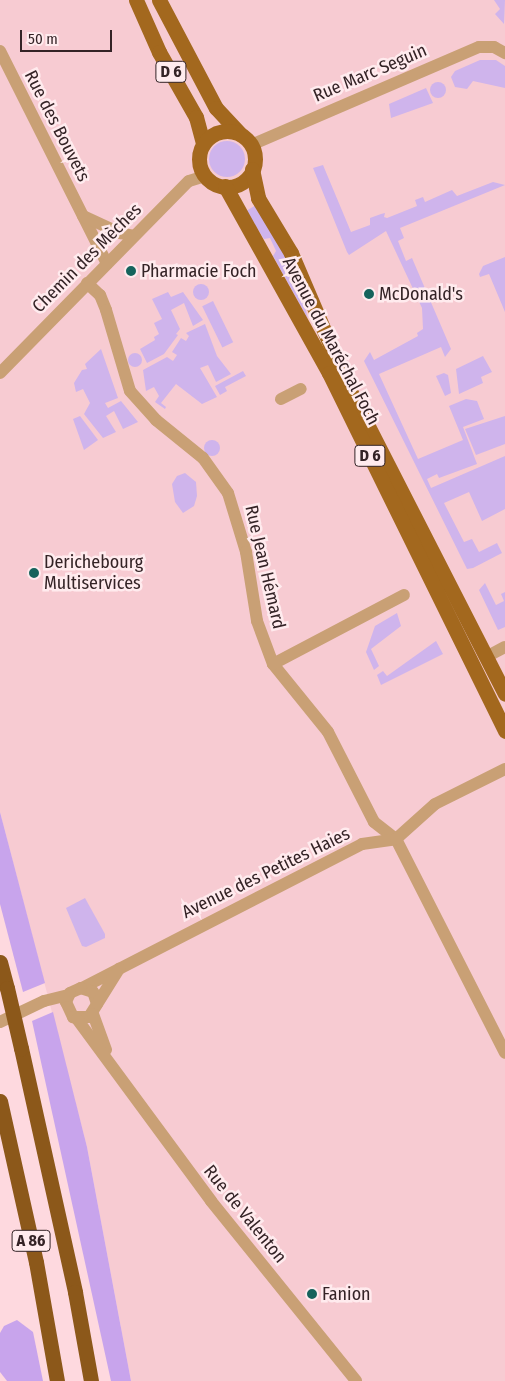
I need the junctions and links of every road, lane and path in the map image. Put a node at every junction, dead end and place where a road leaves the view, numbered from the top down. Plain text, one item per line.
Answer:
1 (136, 0) edge
2 (159, 0) edge
3 (0, 51) edge
4 (505, 53) edge
5 (240, 134) junction
6 (203, 144) junction
7 (251, 145) junction
8 (252, 169) junction
9 (205, 176) junction
10 (225, 186) junction
11 (83, 216) junction
12 (134, 236) junction
13 (107, 264) junction
14 (87, 283) junction
15 (0, 373) edge
16 (301, 389) dead end
17 (281, 399) dead end
18 (404, 595) dead end
19 (505, 647) edge
20 (486, 657) junction
21 (273, 664) junction
22 (505, 694) edge
23 (505, 731) edge
24 (505, 769) edge
25 (396, 839) junction
26 (0, 962) edge
27 (119, 969) junction
28 (82, 988) junction
29 (68, 995) junction
30 (34, 1006) junction
31 (95, 1009) junction
32 (73, 1015) junction
33 (0, 1022) edge
34 (505, 1053) edge
35 (108, 1062) junction
36 (0, 1101) edge
37 (57, 1381) edge
38 (91, 1381) edge
39 (356, 1381) edge

1 - 6 main road, D 6
2 - 5 main road, D 6
3 - 11 street, Rue des Bouvets
4 - 7 street, Rue Marc Seguin
5 - 6 main road
5 - 7 main road
6 - 9 main road
7 - 8 main road
8 - 10 main road
8 - 20 main road, Avenue du Maréchal Foch / D 6
9 - 10 main road
9 - 12 street, Chemin des Mèches
10 - 23 main road, Avenue du Maréchal Foch / D 6
11 - 12 street
11 - 13 street, Rue des Bouvets
12 - 13 street, Chemin des Mèches
13 - 14 street, Chemin des Mèches
14 - 15 street, Chemin des Mèches
14 - 21 street, Rue Jean Hémard
16 - 17 street
18 - 21 street
19 - 20 street
20 - 22 main road, Avenue du Maréchal Foch / D 6
21 - 25 street, Rue Jean Hémard
24 - 25 street
25 - 27 street, Avenue des Petites Haies
25 - 34 street
26 - 38 highway, A 86, bridge
27 - 28 street, Avenue des Petites Haies
27 - 31 street
28 - 29 street, Avenue des Petites Haies
28 - 31 street
29 - 30 street, Avenue des Petites Haies
29 - 32 street
30 - 32 street
30 - 33 street, Avenue des Petites Haies
31 - 32 street
31 - 35 street, Rue de Valenton
32 - 35 street, Rue de Valenton
35 - 39 street, Rue de Valenton
36 - 37 highway, A 86

